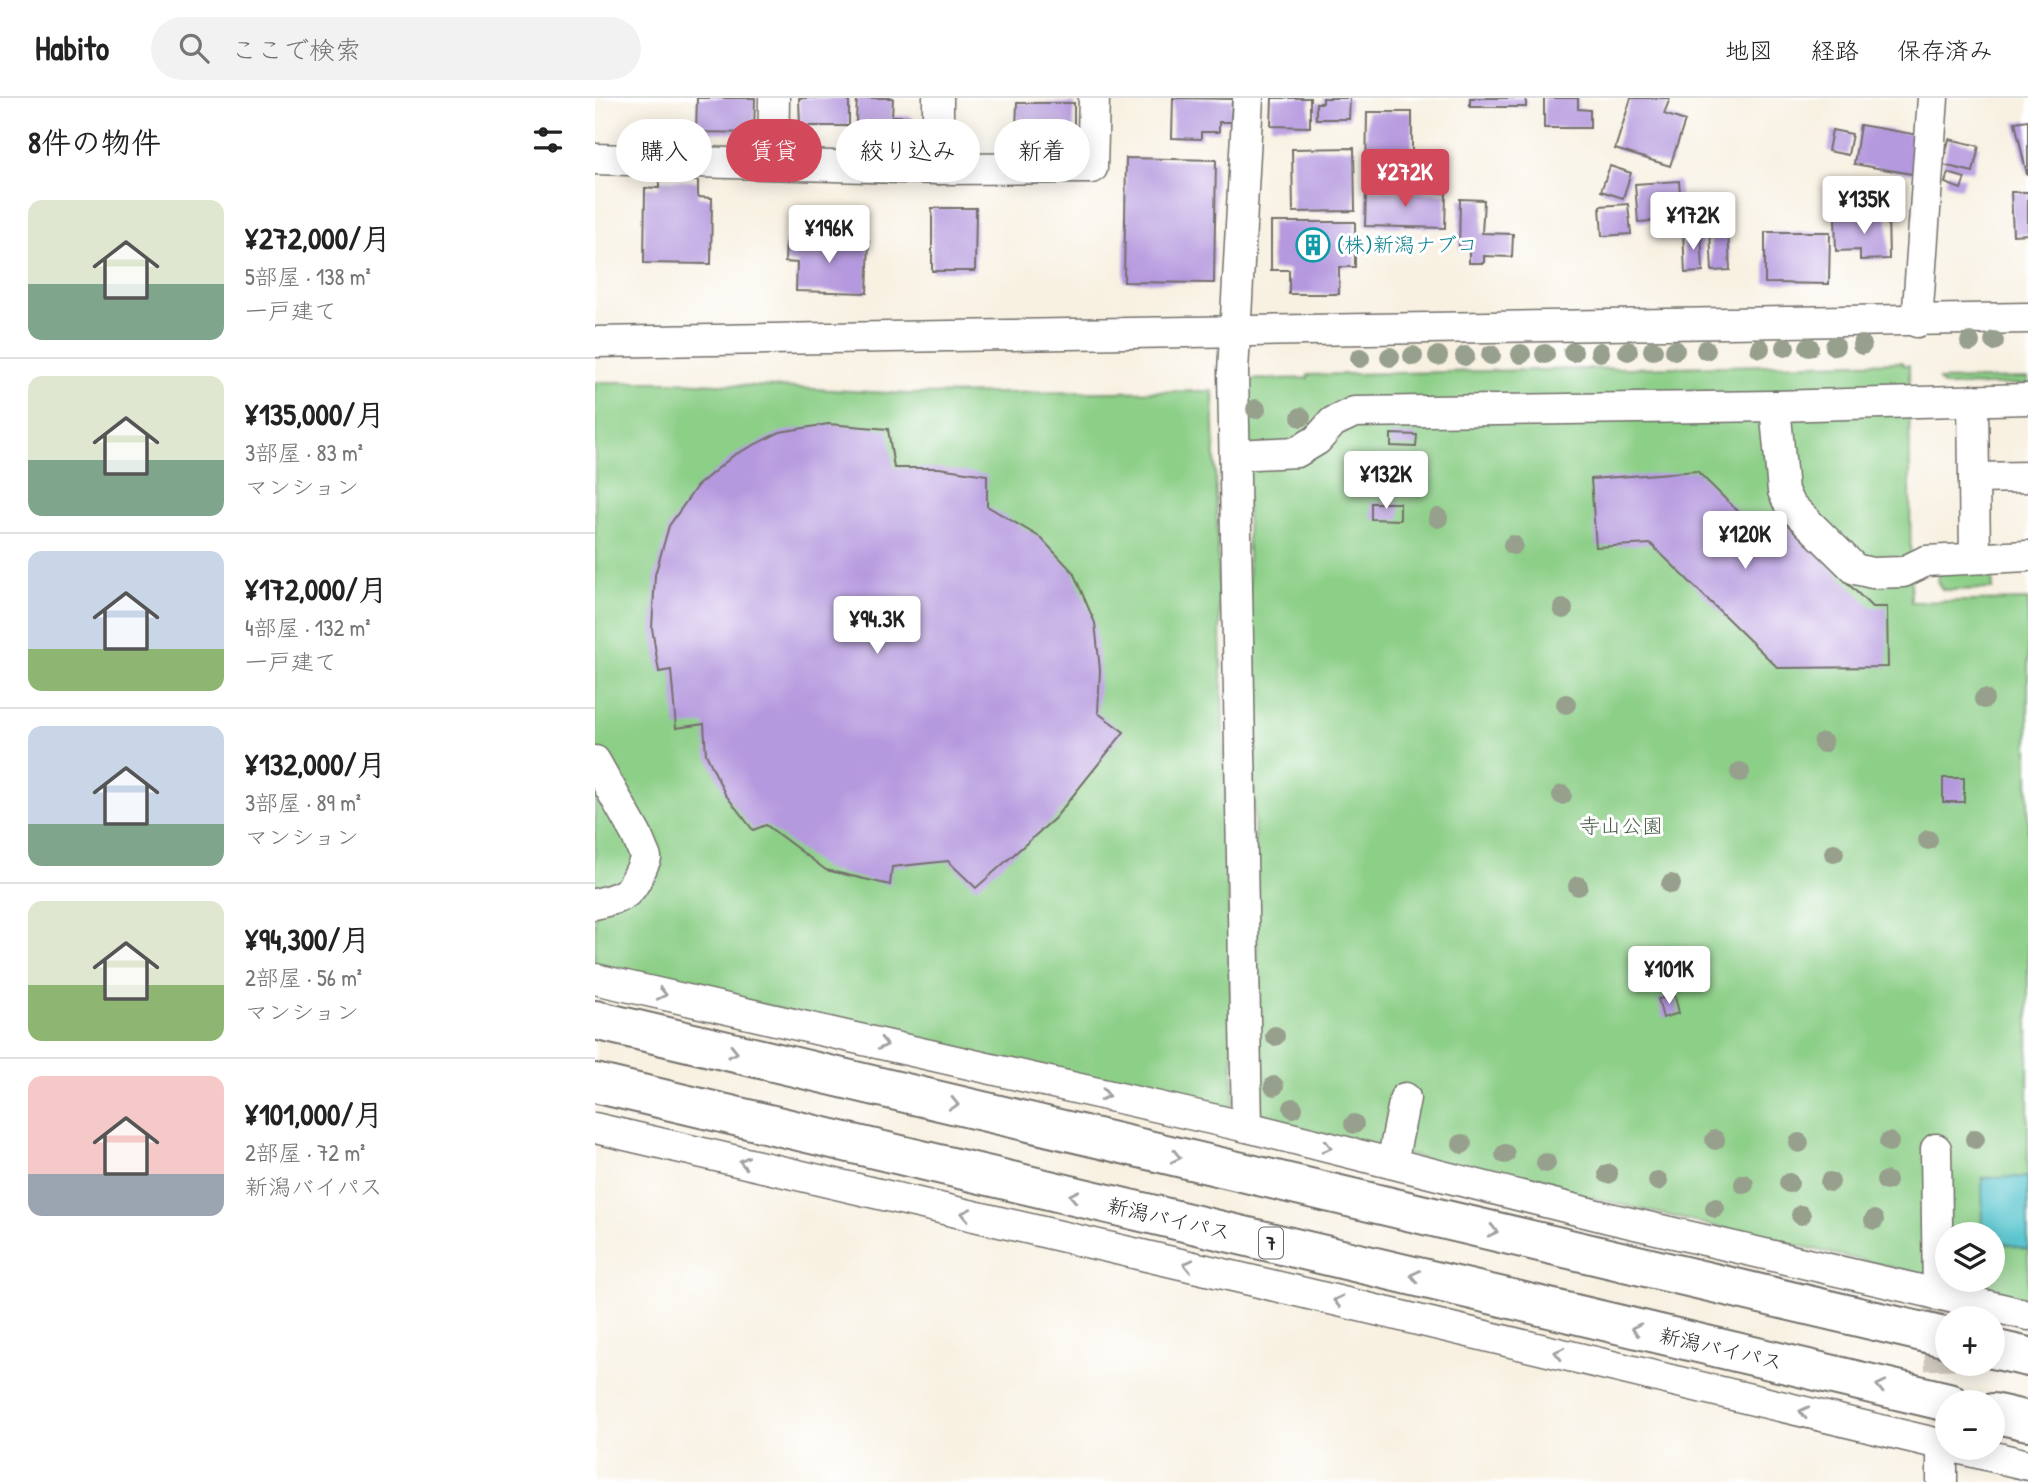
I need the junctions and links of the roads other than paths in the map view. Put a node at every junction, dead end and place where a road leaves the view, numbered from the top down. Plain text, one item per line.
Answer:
1 (774, 98) edge
2 (939, 98) edge
3 (1094, 98) edge
4 (1248, 98) edge
5 (1933, 98) edge
6 (774, 119) edge
7 (939, 119) edge
8 (595, 159) edge
9 (726, 163) edge
10 (980, 169) edge
11 (2028, 318) edge
12 (1917, 321) junction
13 (1237, 330) junction
14 (595, 342) edge
15 (2028, 399) edge
16 (1973, 400) junction
17 (1775, 406) junction
18 (1235, 455) junction
19 (2028, 477) edge
20 (1974, 478) junction
21 (2028, 556) edge
22 (1975, 557) junction
23 (595, 761) edge
24 (595, 904) edge
25 (595, 979) edge
26 (595, 1020) edge
27 (595, 1083) edge
28 (1405, 1098) dead end
29 (1247, 1127) junction
30 (595, 1128) edge
31 (1936, 1149) dead end
32 (1392, 1163) junction
33 (1938, 1295) junction
34 (2028, 1315) edge
35 (1935, 1335) edge
36 (2005, 1352) edge
37 (2028, 1357) edge
38 (1935, 1399) edge
39 (2005, 1416) edge
40 (2028, 1421) edge
41 (1935, 1443) edge
42 (1945, 1460) edge
43 (2005, 1460) edge
44 (2028, 1465) edge
45 (1942, 1482) edge

1 - 6 street
2 - 7 street
3 - 10 street
4 - 13 street
5 - 12 street
8 - 9 street
11 - 12 street
12 - 13 street
13 - 14 street
13 - 18 street
15 - 16 street
16 - 17 street
16 - 20 street
17 - 18 street
17 - 22 street
18 - 29 street
19 - 20 street
20 - 22 street
21 - 22 street
23 - 24 street
25 -> 29 street
26 -> 35 highway
38 -> 27 highway, 新潟バイパス / 7
28 - 32 street
29 -> 32 street
41 -> 30 street
31 - 33 street
32 - 33 street
33 - 34 street
36 - 37 highway
39 - 40 highway
42 - 45 street
43 - 44 street

